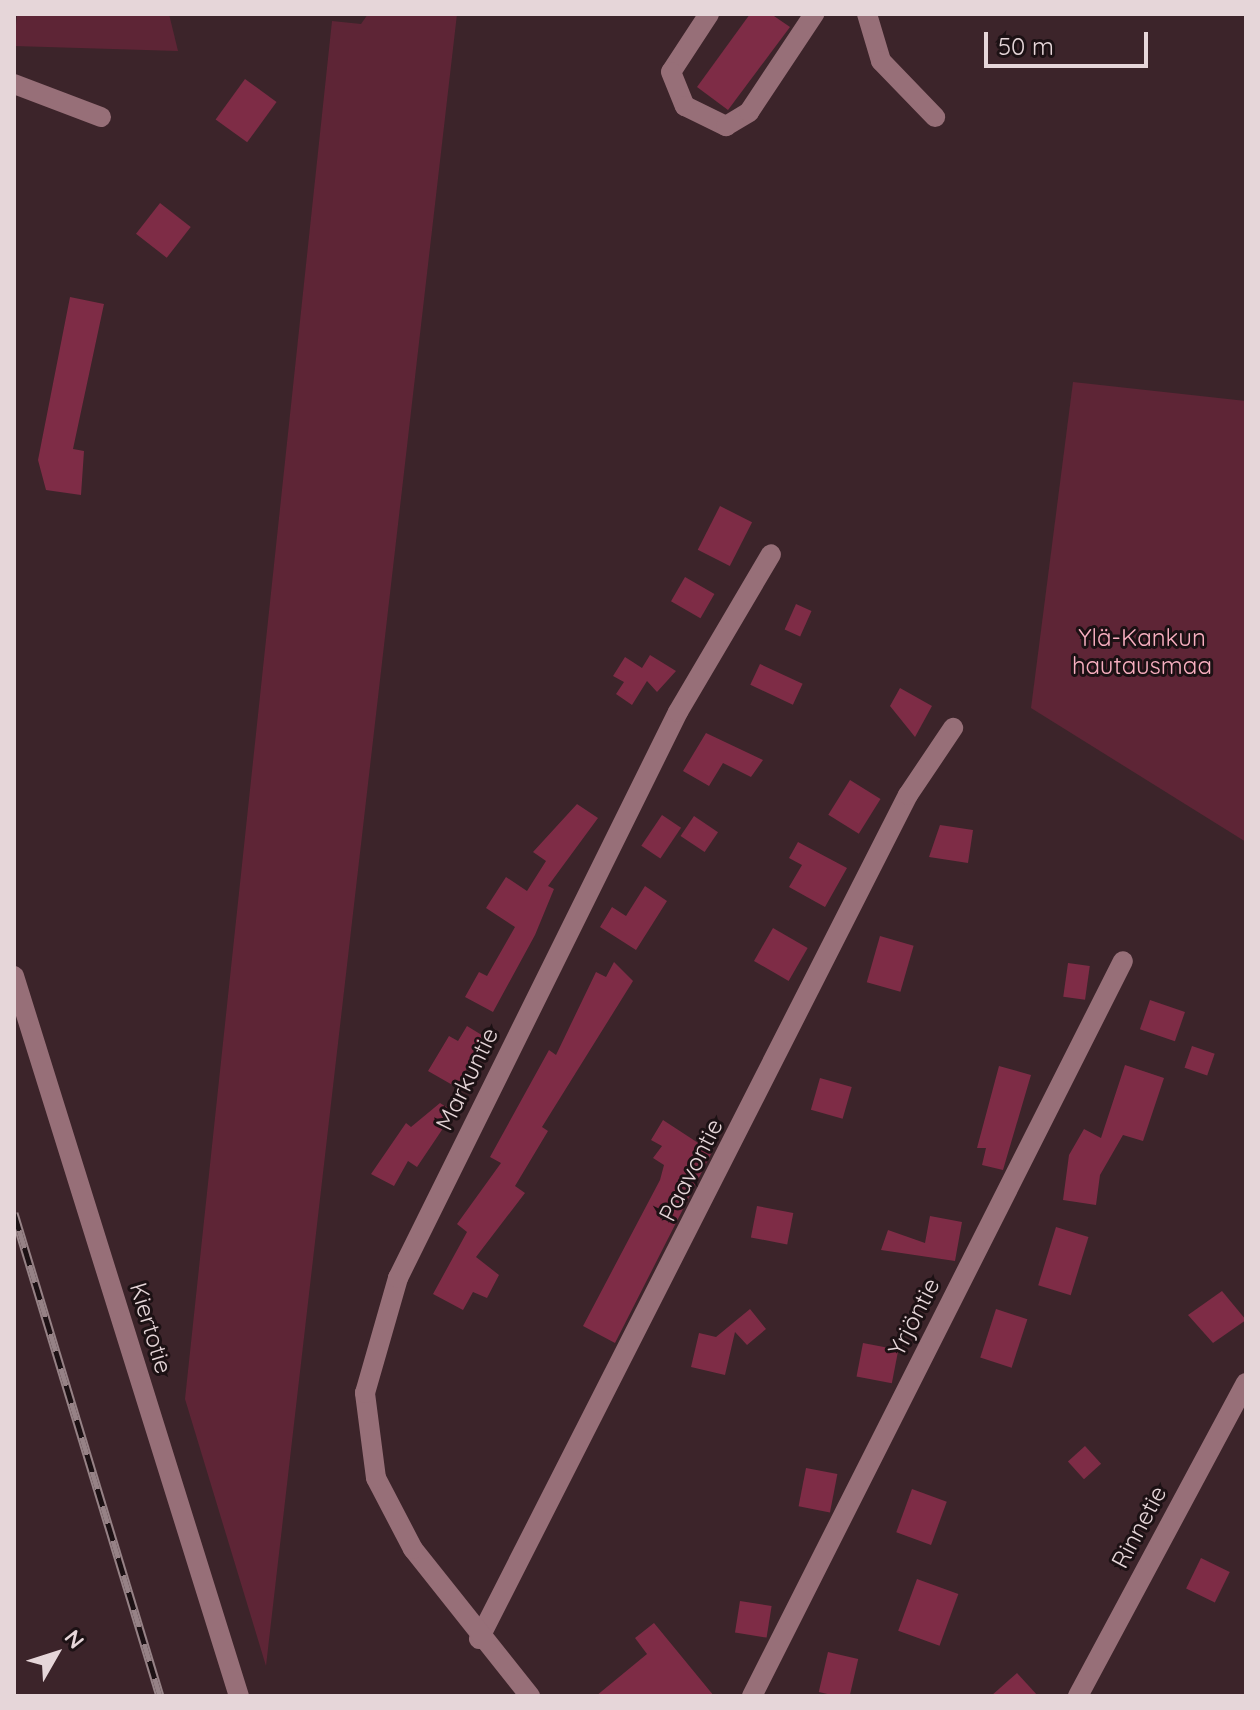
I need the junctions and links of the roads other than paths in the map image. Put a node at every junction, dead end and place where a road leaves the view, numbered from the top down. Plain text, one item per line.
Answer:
1 (709, 14) edge
2 (814, 14) edge
3 (867, 14) edge
4 (14, 84) edge
5 (101, 117) dead end
6 (935, 117) dead end
7 (771, 554) dead end
8 (953, 728) dead end
9 (1123, 961) dead end
10 (14, 976) edge
11 (1246, 1383) edge
12 (479, 1639) junction
13 (239, 1696) edge
14 (530, 1696) edge
15 (752, 1696) edge
16 (1078, 1696) edge

1 - 2 street
3 - 6 street
4 - 5 street
7 - 12 street, Markuntie
8 - 12 street, Paavontie
9 - 15 street, Yrjöntie
10 - 13 street, Kiertotie
11 - 16 street, Rinnetie
12 - 14 street, Markuntie

